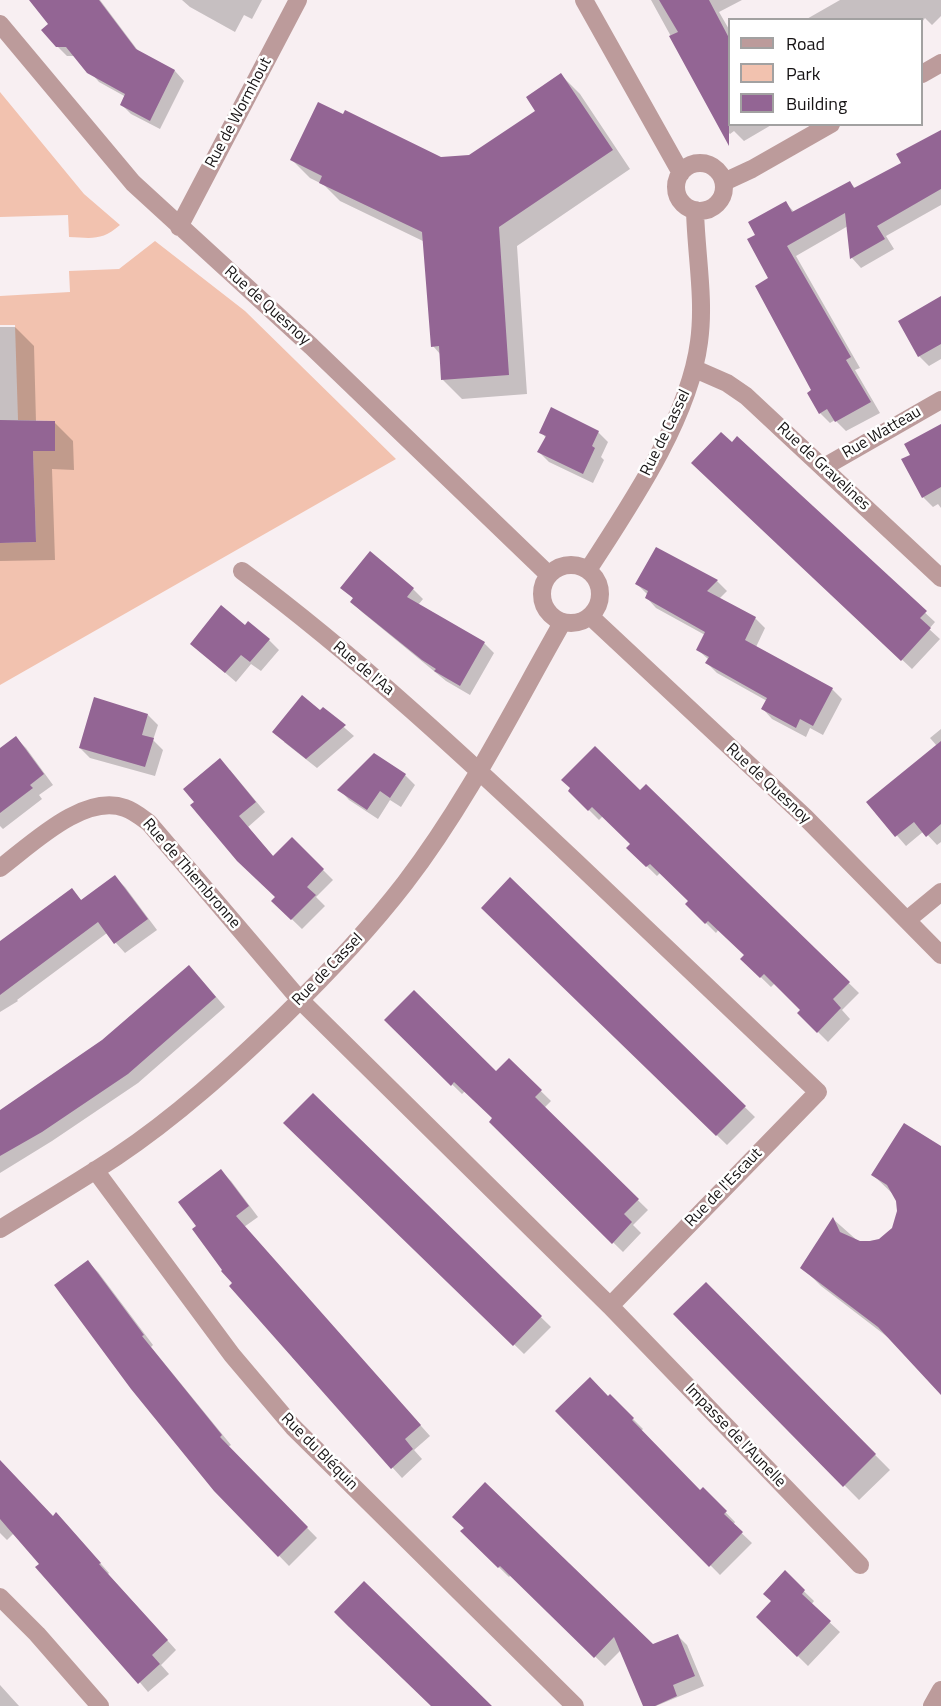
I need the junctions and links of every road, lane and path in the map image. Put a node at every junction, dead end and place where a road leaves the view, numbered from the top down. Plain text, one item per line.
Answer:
1 (298, 0) edge
2 (584, 0) edge
3 (0, 24) edge
4 (941, 63) edge
5 (923, 73) edge
6 (827, 126) edge
7 (681, 173) junction
8 (724, 182) junction
9 (695, 210) junction
10 (180, 227) junction
11 (695, 369) junction
12 (941, 399) edge
13 (824, 467) junction
14 (588, 570) junction
15 (242, 571) dead end
16 (549, 575) junction
17 (941, 578) edge
18 (591, 617) junction
19 (562, 623) junction
20 (480, 771) junction
21 (0, 868) edge
22 (941, 892) edge
23 (907, 920) junction
24 (941, 955) edge
25 (300, 1000) junction
26 (95, 1170) junction
27 (0, 1228) edge
28 (610, 1306) junction
29 (860, 1565) dead end
30 (0, 1597) edge
31 (941, 1690) edge
32 (100, 1706) edge
33 (575, 1706) edge
34 (932, 1706) edge

1 - 10 street, Rue de Wormhout
2 - 7 street
3 - 10 street, Rue de Quesnoy
4 - 5 street
6 - 8 street
7 - 8 street
7 - 9 street
8 - 9 street
9 - 11 street, Rue de Cassel
10 - 16 street, Rue de Quesnoy
11 - 13 street, Rue de Gravelines
11 - 14 street, Rue de Cassel
12 - 13 street, Rue Watteau
13 - 17 street, Rue de Gravelines
14 - 16 street
14 - 18 street
15 - 20 street, Rue de l'Aa
16 - 19 street
18 - 19 street
18 - 23 street, Rue de Quesnoy
19 - 20 street, Rue de Cassel
20 - 25 street, Rue de Cassel
20 - 28 street, Rue de l'Escaut
21 - 25 street, Rue de Thiembronne
22 - 23 street
23 - 24 street, Rue de Quesnoy
25 - 26 street, Rue de Cassel
25 - 28 street
26 - 27 street, Rue de Cassel
26 - 33 street, Rue du Bléquin
28 - 29 street, Impasse de l'Aunelle
30 - 32 street
31 - 34 street

